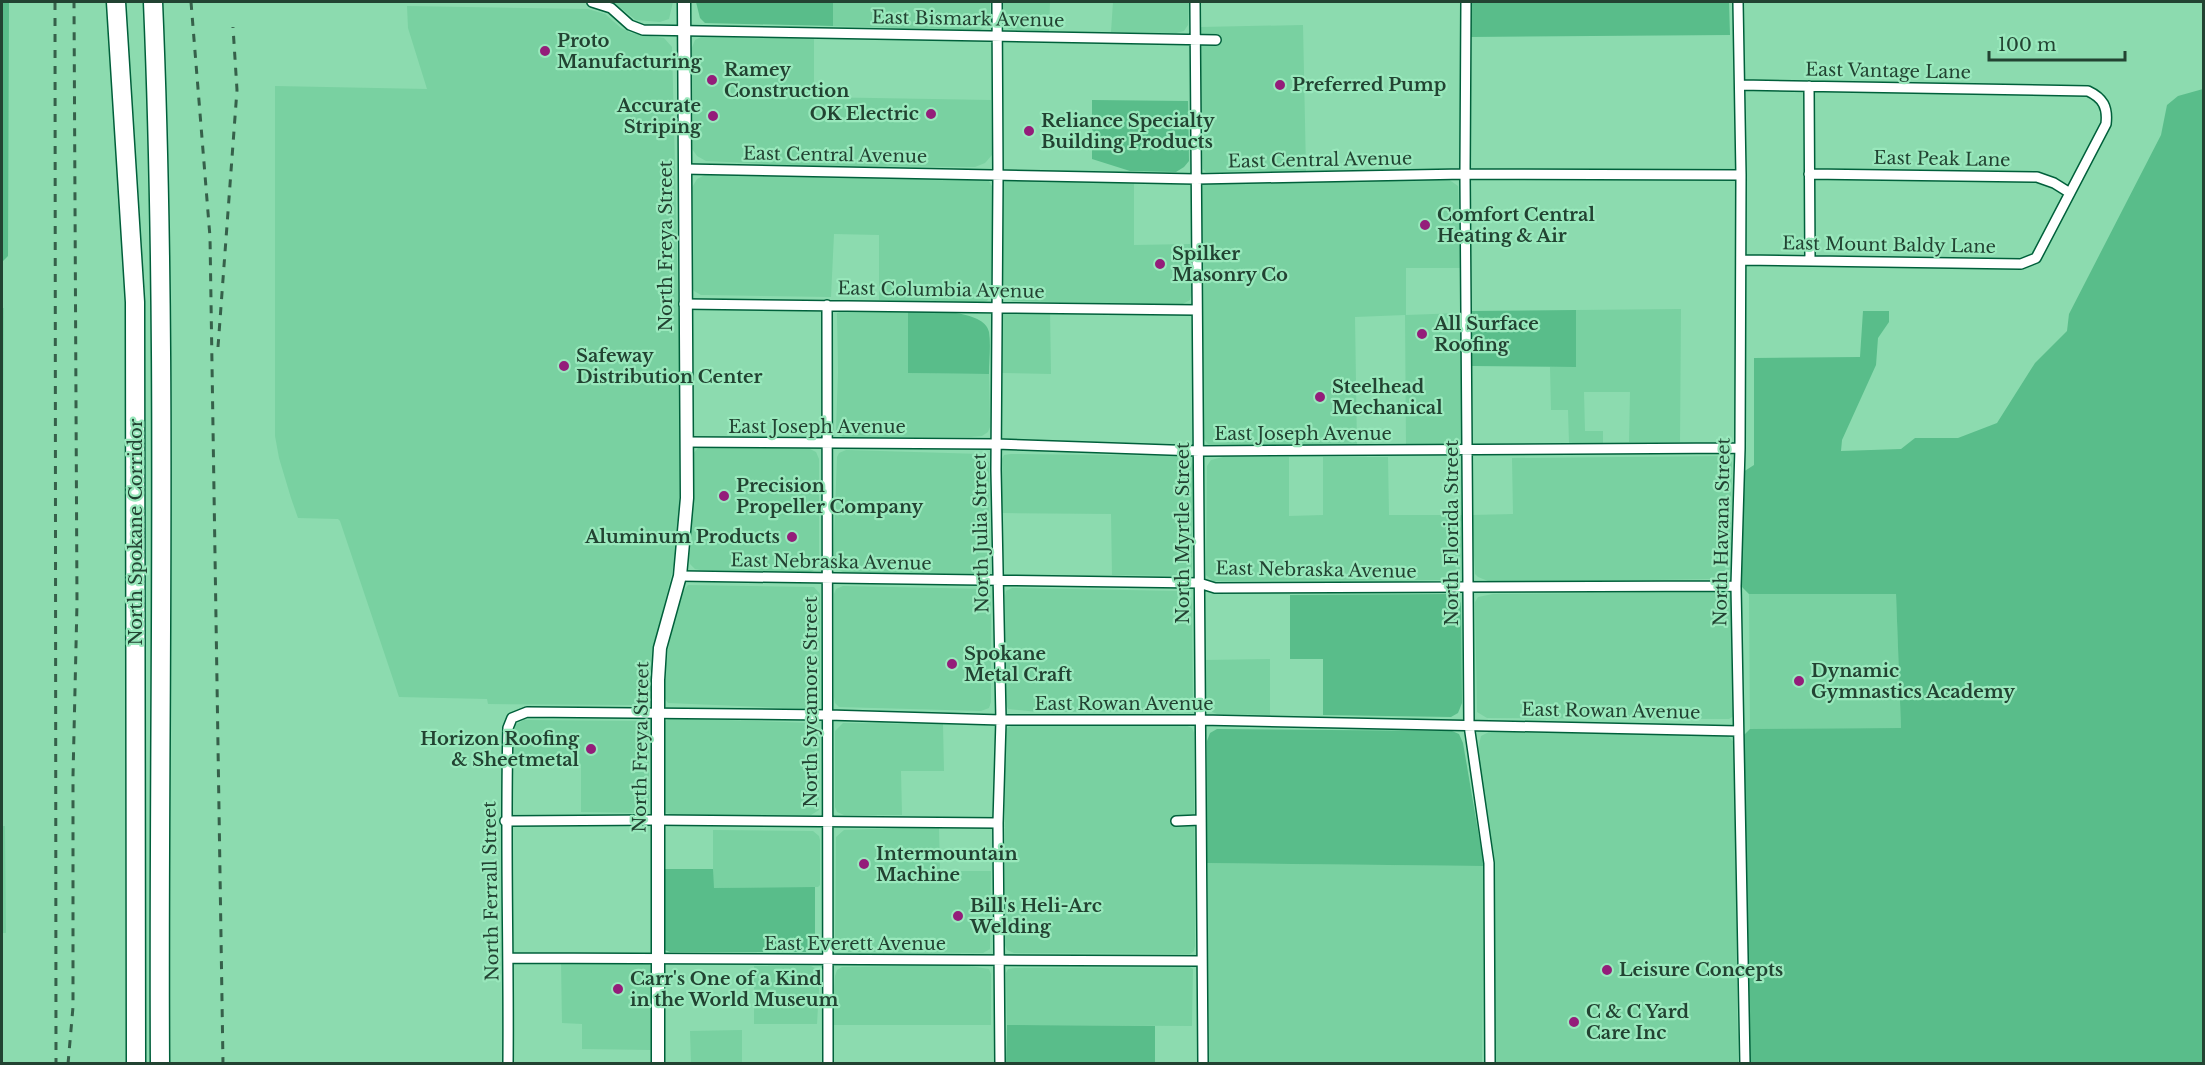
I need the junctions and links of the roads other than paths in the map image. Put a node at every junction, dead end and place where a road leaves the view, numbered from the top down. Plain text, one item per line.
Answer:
1 (116, 2) edge
2 (153, 2) edge
3 (592, 2) edge
4 (684, 2) edge
5 (997, 2) edge
6 (1195, 2) edge
7 (1466, 2) edge
8 (1738, 2) edge
9 (684, 30) junction
10 (996, 38) junction
11 (1195, 39) junction
12 (1216, 40) dead end
13 (1740, 85) junction
14 (1809, 86) junction
15 (684, 170) junction
16 (1465, 174) junction
17 (1809, 174) junction
18 (1741, 175) junction
19 (998, 176) junction
20 (1196, 178) junction
21 (2070, 193) junction
22 (1741, 260) junction
23 (1810, 260) junction
24 (684, 304) junction
25 (827, 305) junction
26 (997, 307) junction
27 (1197, 310) junction
28 (687, 442) junction
29 (828, 444) junction
30 (996, 444) junction
31 (1740, 448) junction
32 (1468, 450) junction
33 (1199, 451) junction
34 (680, 576) junction
35 (827, 579) junction
36 (998, 582) junction
37 (1199, 583) junction
38 (1736, 586) junction
39 (1469, 588) junction
40 (657, 713) junction
41 (828, 715) junction
42 (512, 718) joint
43 (1001, 720) junction
44 (1201, 720) junction
45 (1469, 725) junction
46 (1738, 731) junction
47 (657, 820) junction
48 (1200, 820) junction
49 (505, 821) junction
50 (828, 821) junction
51 (1176, 821) dead end
52 (998, 823) junction
53 (136, 956) junction
54 (509, 958) junction
55 (658, 959) junction
56 (829, 961) junction
57 (999, 961) junction
58 (1201, 961) junction
59 (159, 973) junction
60 (127, 1064) edge
61 (136, 1064) edge
62 (160, 1064) edge
63 (166, 1064) edge
64 (508, 1064) edge
65 (658, 1064) edge
66 (828, 1064) edge
67 (1000, 1064) edge
68 (1203, 1064) edge
69 (1490, 1064) edge
70 (1745, 1064) edge

1 - 53 highway, North Spokane Corridor
2 - 59 highway, North Spokane Corridor
3 - 9 street, East Bismark Avenue
4 - 9 street, North Freya Street
5 - 10 street, North Julia Street
6 - 11 street, North Myrtle Street
7 - 16 street, North Florida Street
8 - 13 street, North Havana Street
9 - 10 street, East Bismark Avenue
9 - 15 street, North Freya Street
10 - 11 street, East Bismark Avenue
10 - 19 street, North Julia Street
11 - 12 street, East Bismark Avenue
11 - 20 street, North Myrtle Street
13 - 14 street, East Vantage Lane
13 - 18 street, North Havana Street
14 - 17 street
14 - 21 street, East Vantage Lane
15 - 19 street, East Central Avenue
15 - 24 street, North Freya Street
16 - 18 street, East Central Avenue
16 - 20 street, East Central Avenue
16 - 32 street, North Florida Street
17 - 21 street, East Peak Lane
17 - 23 street
18 - 22 street, North Havana Street
19 - 20 street, East Central Avenue
19 - 26 street, North Julia Street
20 - 27 street, North Myrtle Street
21 - 23 street, East Mount Baldy Lane
22 - 23 street, East Mount Baldy Lane
22 - 31 street, North Havana Street
24 - 25 street, East Columbia Avenue
24 - 28 street, North Freya Street
25 - 26 street, East Columbia Avenue
25 - 29 street, North Sycamore Street
26 - 27 street, East Columbia Avenue
26 - 30 street, North Julia Street
27 - 33 street, North Myrtle Street
28 - 29 street, East Joseph Avenue
28 - 34 street, North Freya Street
29 - 30 street, East Joseph Avenue
29 - 35 street, North Sycamore Street
30 - 33 street, East Joseph Avenue
30 - 36 street, North Julia Street
31 - 32 street, East Joseph Avenue
31 - 38 street, North Havana Street
32 - 33 street, East Joseph Avenue
32 - 39 street, North Florida Street
33 - 37 street, North Myrtle Street
34 - 35 street, East Nebraska Avenue
34 - 40 street, North Freya Street
35 - 36 street, East Nebraska Avenue
35 - 41 street, North Sycamore Street
36 - 37 street, East Nebraska Avenue
36 - 43 street, North Julia Street
37 - 39 street, East Nebraska Avenue
37 - 44 street, North Myrtle Street
38 - 39 street, East Nebraska Avenue
38 - 46 street, North Havana Street
39 - 45 street, North Florida Street
40 - 41 street, East Rowan Avenue
40 - 42 street, East Rowan Avenue
40 - 47 street, North Freya Street
41 - 43 street, East Rowan Avenue
41 - 50 street, North Sycamore Street
42 - 49 street, North Ferrall Street
43 - 44 street, East Rowan Avenue
43 - 52 street, North Julia Street
44 - 45 street, East Rowan Avenue
44 - 48 street, North Myrtle Street
45 - 46 street, East Rowan Avenue
45 - 69 street, North Florida Street
46 - 70 street, North Havana Street
47 - 49 street
47 - 50 street
47 - 55 street, North Freya Street
48 - 51 street
48 - 58 street, North Myrtle Street
49 - 54 street, North Ferrall Street
50 - 52 street
50 - 56 street, North Sycamore Street
52 - 57 street, North Julia Street
53 - 60 highway
53 - 61 highway, North Spokane Corridor
54 - 55 street, East Everett Avenue
54 - 64 street, North Ferrall Street
55 - 56 street, East Everett Avenue
55 - 65 street, North Freya Street
56 - 57 street, East Everett Avenue
56 - 66 street, North Sycamore Street
57 - 58 street, East Everett Avenue
57 - 67 street, North Julia Street
58 - 68 street, North Myrtle Street
59 - 62 highway, North Spokane Corridor
59 - 63 highway

